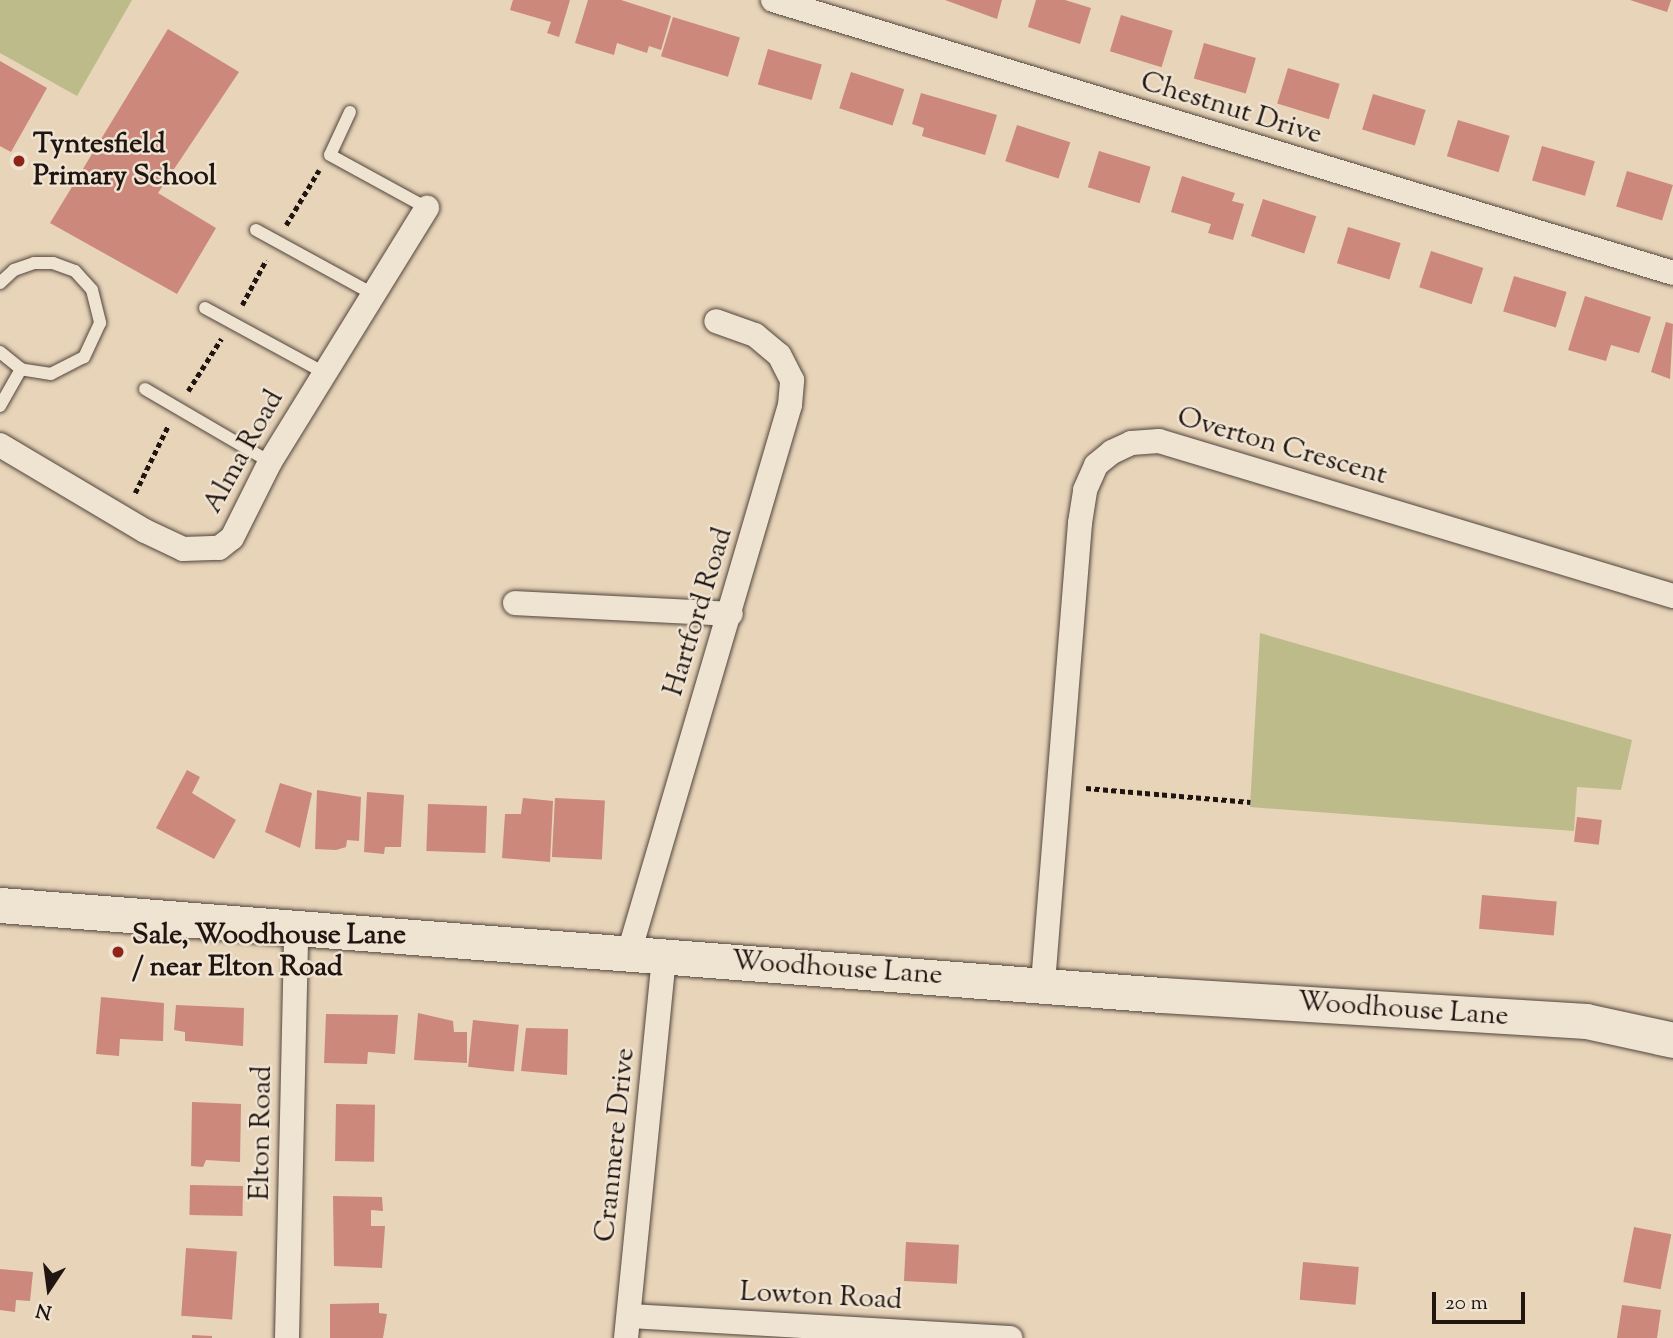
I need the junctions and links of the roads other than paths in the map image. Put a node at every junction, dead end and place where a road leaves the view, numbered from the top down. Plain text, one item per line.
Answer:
1 (773, 0) edge
2 (350, 111) dead end
3 (427, 208) joint
4 (256, 230) dead end
5 (1673, 273) edge
6 (0, 283) edge
7 (373, 294) junction
8 (205, 308) dead end
9 (716, 321) dead end
10 (0, 352) edge
11 (21, 369) junction
12 (323, 372) junction
13 (145, 389) dead end
14 (0, 406) edge
15 (0, 445) edge
16 (270, 463) junction
17 (1673, 596) edge
18 (515, 603) dead end
19 (731, 614) junction
20 (0, 905) edge
21 (296, 929) junction
22 (628, 956) junction
23 (664, 958) junction
24 (1043, 983) junction
25 (1673, 1040) edge
26 (627, 1327) edge
27 (287, 1338) edge
28 (1001, 1338) edge

1 - 5 street, Chestnut Drive
2 - 3 lane
3 - 7 street, Alma Road
4 - 7 lane
6 - 11 lane
7 - 12 street, Alma Road
8 - 12 lane
9 - 19 street, Hartford Road
10 - 11 lane
11 - 14 lane
12 - 16 street, Alma Road
13 - 16 lane
15 - 16 street, Alma Road
17 - 24 street, Overton Crescent
18 - 19 street
19 - 22 street, Hartford Road
20 - 21 street, Woodhouse Lane
21 - 22 street, Woodhouse Lane
21 - 27 street, Elton Road
22 - 23 street, Woodhouse Lane
23 - 24 street, Woodhouse Lane
23 - 26 street, Cranmere Drive
24 - 25 street, Woodhouse Lane
26 - 28 street, Lowton Road

